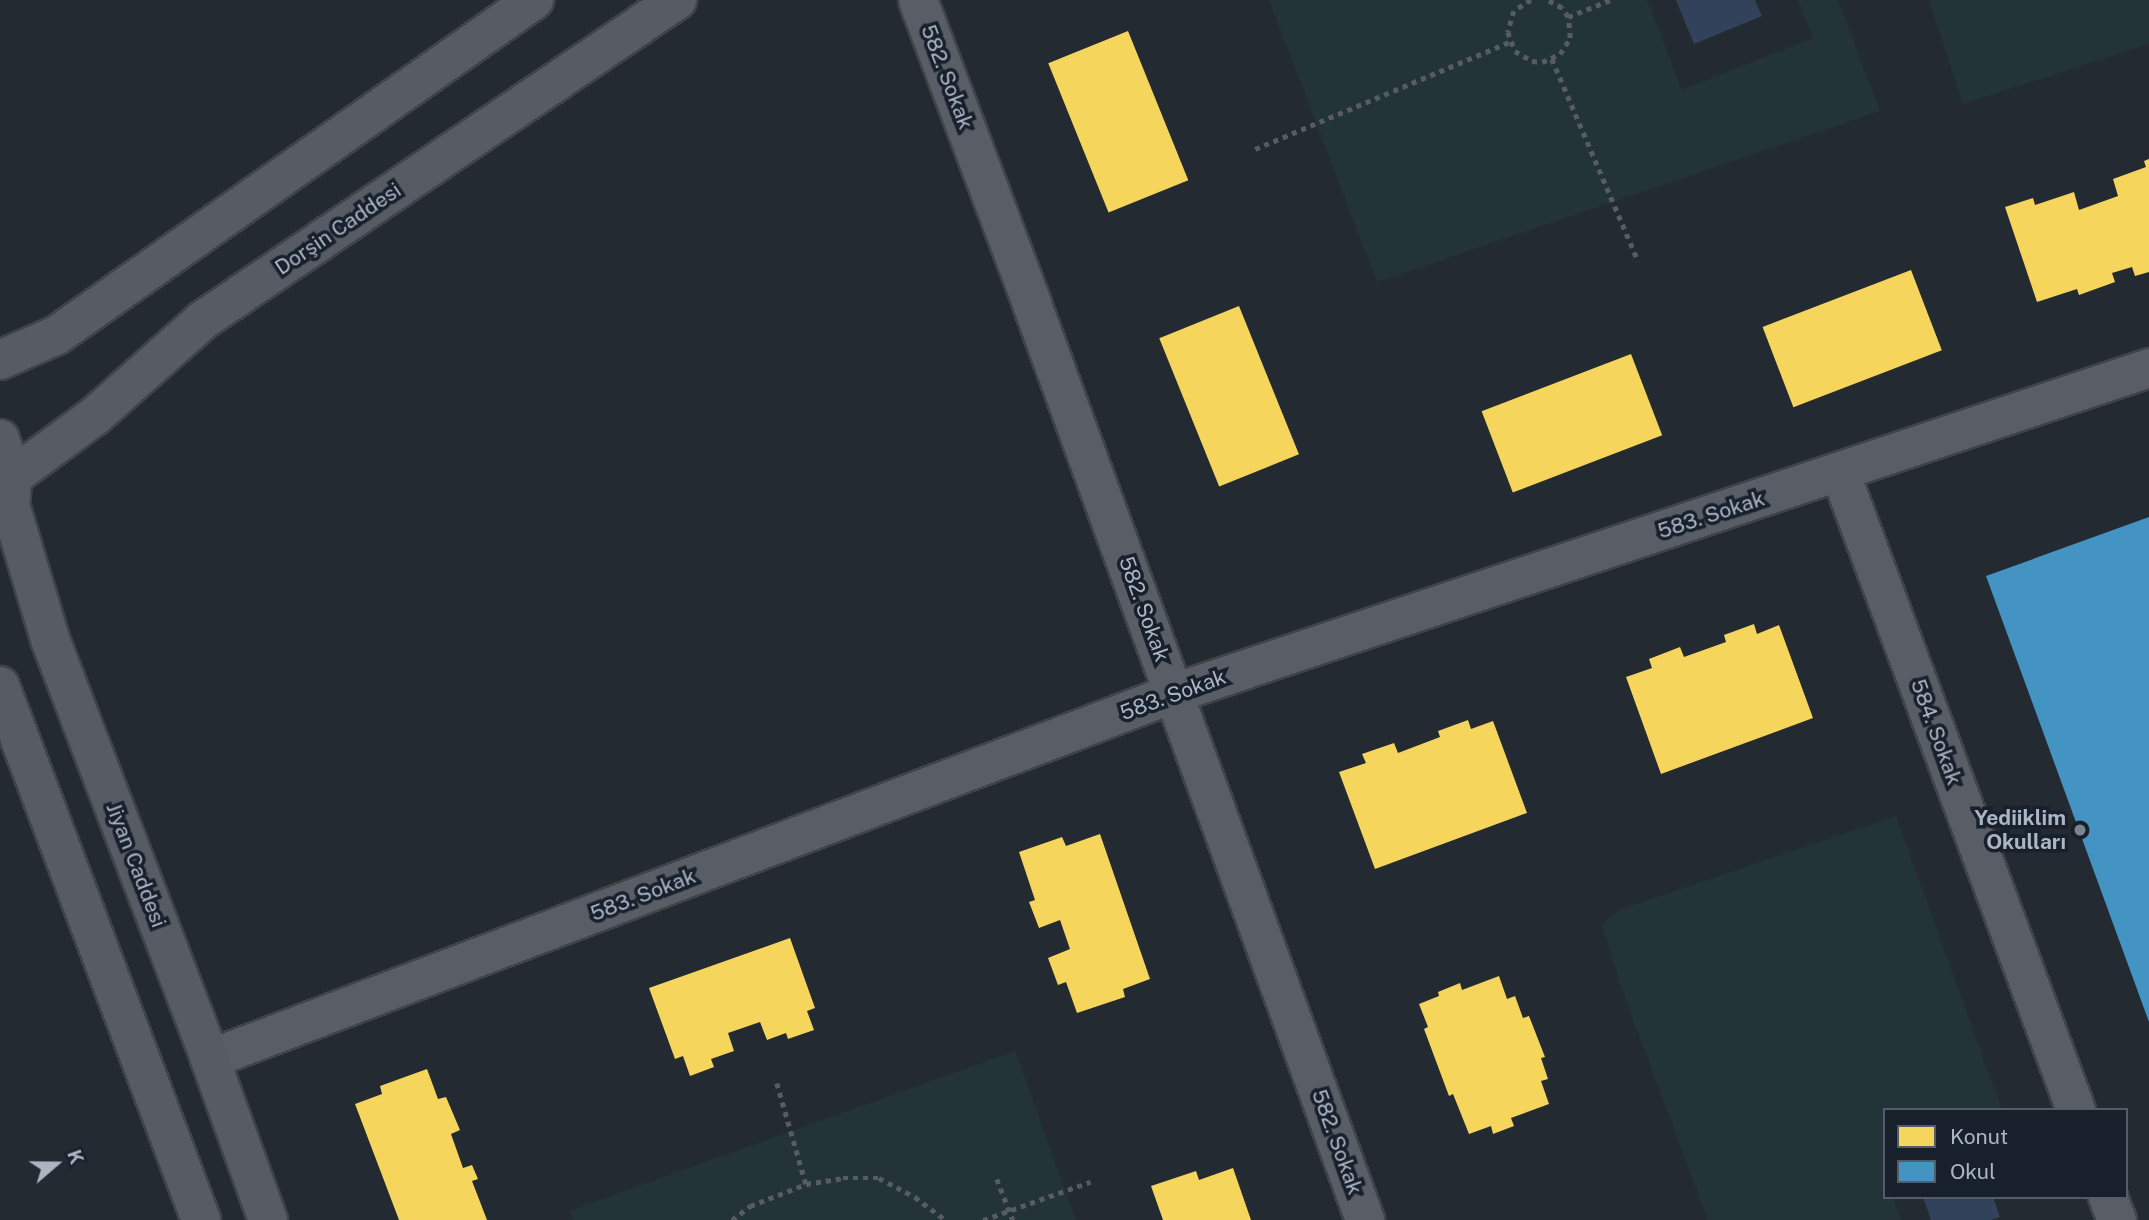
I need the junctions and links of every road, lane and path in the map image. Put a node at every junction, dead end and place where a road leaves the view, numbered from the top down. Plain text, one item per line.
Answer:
1 (534, 0) edge
2 (677, 0) edge
3 (918, 0) edge
4 (1547, 0) edge
5 (1610, 0) edge
6 (1528, 1) edge
7 (1568, 17) junction
8 (1510, 42) junction
9 (1552, 59) junction
10 (1255, 149) dead end
11 (1638, 261) dead end
12 (0, 360) edge
13 (2149, 368) edge
14 (0, 439) edge
15 (1840, 472) junction
16 (8, 506) edge
17 (0, 686) edge
18 (1175, 693) junction
19 (210, 1059) junction
20 (777, 1083) dead end
21 (2075, 1108) edge
22 (997, 1179) dead end
23 (1090, 1182) dead end
24 (806, 1184) junction
25 (2109, 1199) edge
26 (1009, 1211) junction
27 (201, 1220) edge
28 (268, 1220) edge
29 (732, 1220) edge
30 (946, 1220) edge
31 (984, 1220) edge
32 (1013, 1220) edge
33 (1365, 1220) edge
34 (2117, 1220) edge

1 - 12 main road
2 - 16 main road, Dorşin Caddesi
3 - 18 street, 582. Sokak
4 - 7 path
5 - 7 path
6 - 8 path
7 - 9 path
8 - 9 path
8 - 10 path
9 - 11 path
13 - 15 street, 583. Sokak
14 - 16 main road, Jiyan Caddesi
15 - 18 street, 583. Sokak
15 - 21 street, 584. Sokak
16 - 19 main road, Jiyan Caddesi
17 - 27 main road
18 - 19 street, 583. Sokak
18 - 33 street, 582. Sokak
19 - 28 main road, Jiyan Caddesi
20 - 24 path
22 - 26 path
23 - 26 path
24 - 29 path
24 - 30 path
25 - 34 street
26 - 31 path
26 - 32 path

